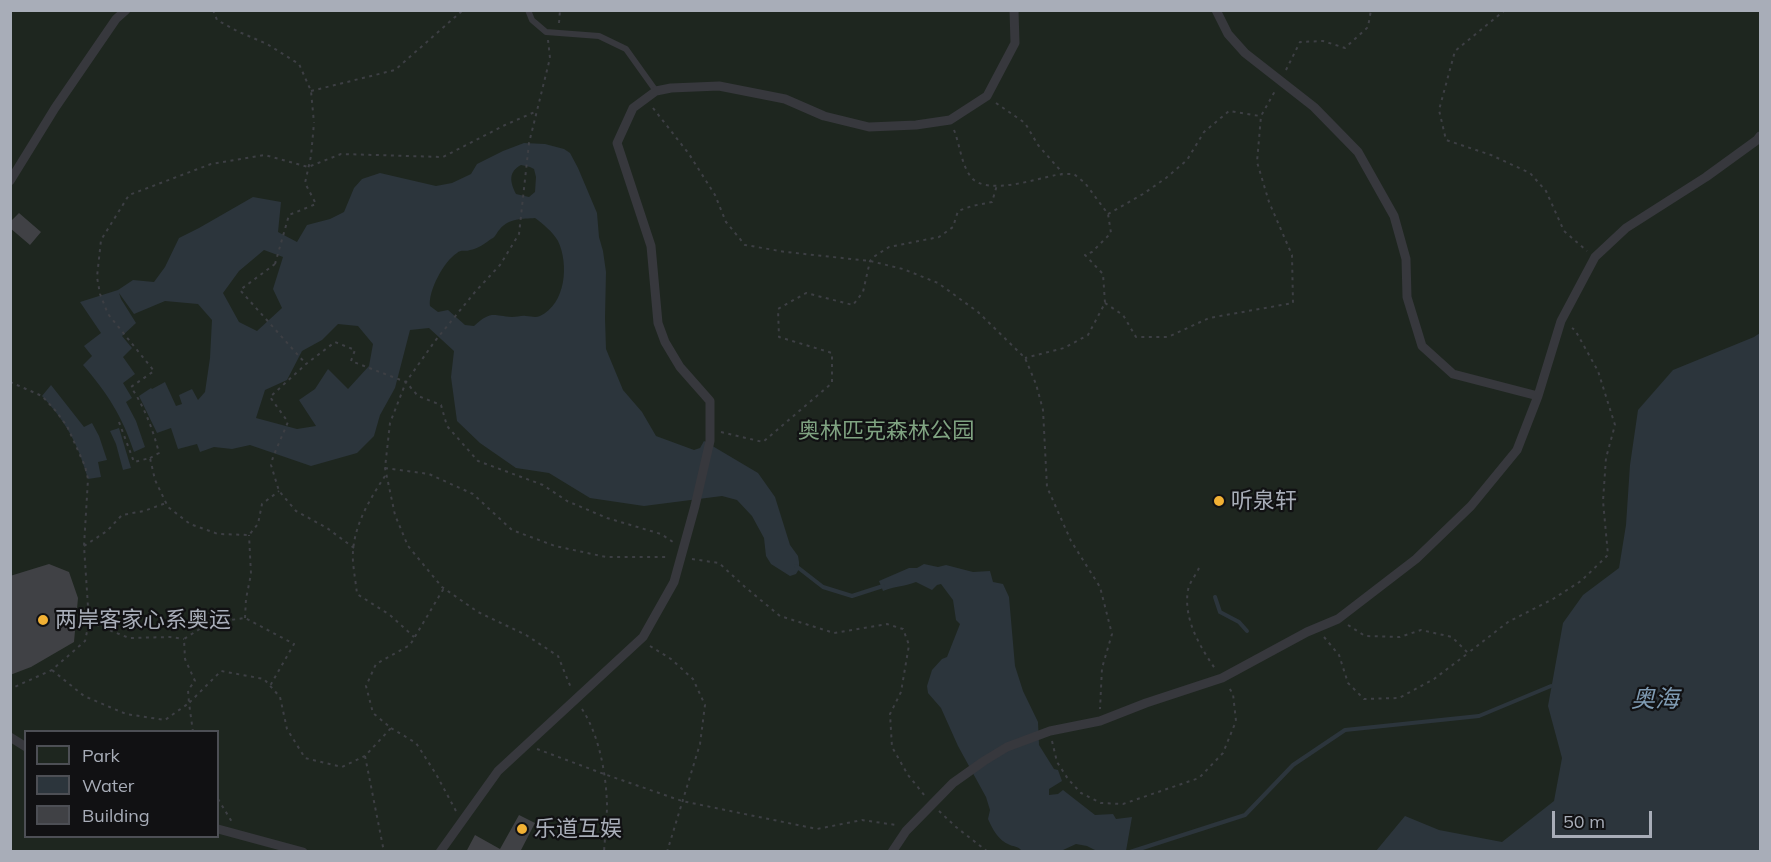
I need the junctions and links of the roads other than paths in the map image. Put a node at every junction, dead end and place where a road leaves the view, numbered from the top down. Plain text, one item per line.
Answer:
1 (126, 10) edge
2 (528, 10) edge
3 (1014, 10) edge
4 (1216, 10) edge
5 (656, 91) junction
6 (1761, 136) edge
7 (10, 181) edge
8 (1538, 396) junction
9 (10, 737) edge
10 (24, 746) edge
11 (219, 829) edge
12 (303, 852) edge
13 (440, 852) edge
14 (892, 852) edge

1 - 7 street
2 - 5 lane
3 - 5 street
4 - 8 street
5 - 13 street
6 - 8 street
8 - 14 street
9 - 10 street
11 - 12 street

